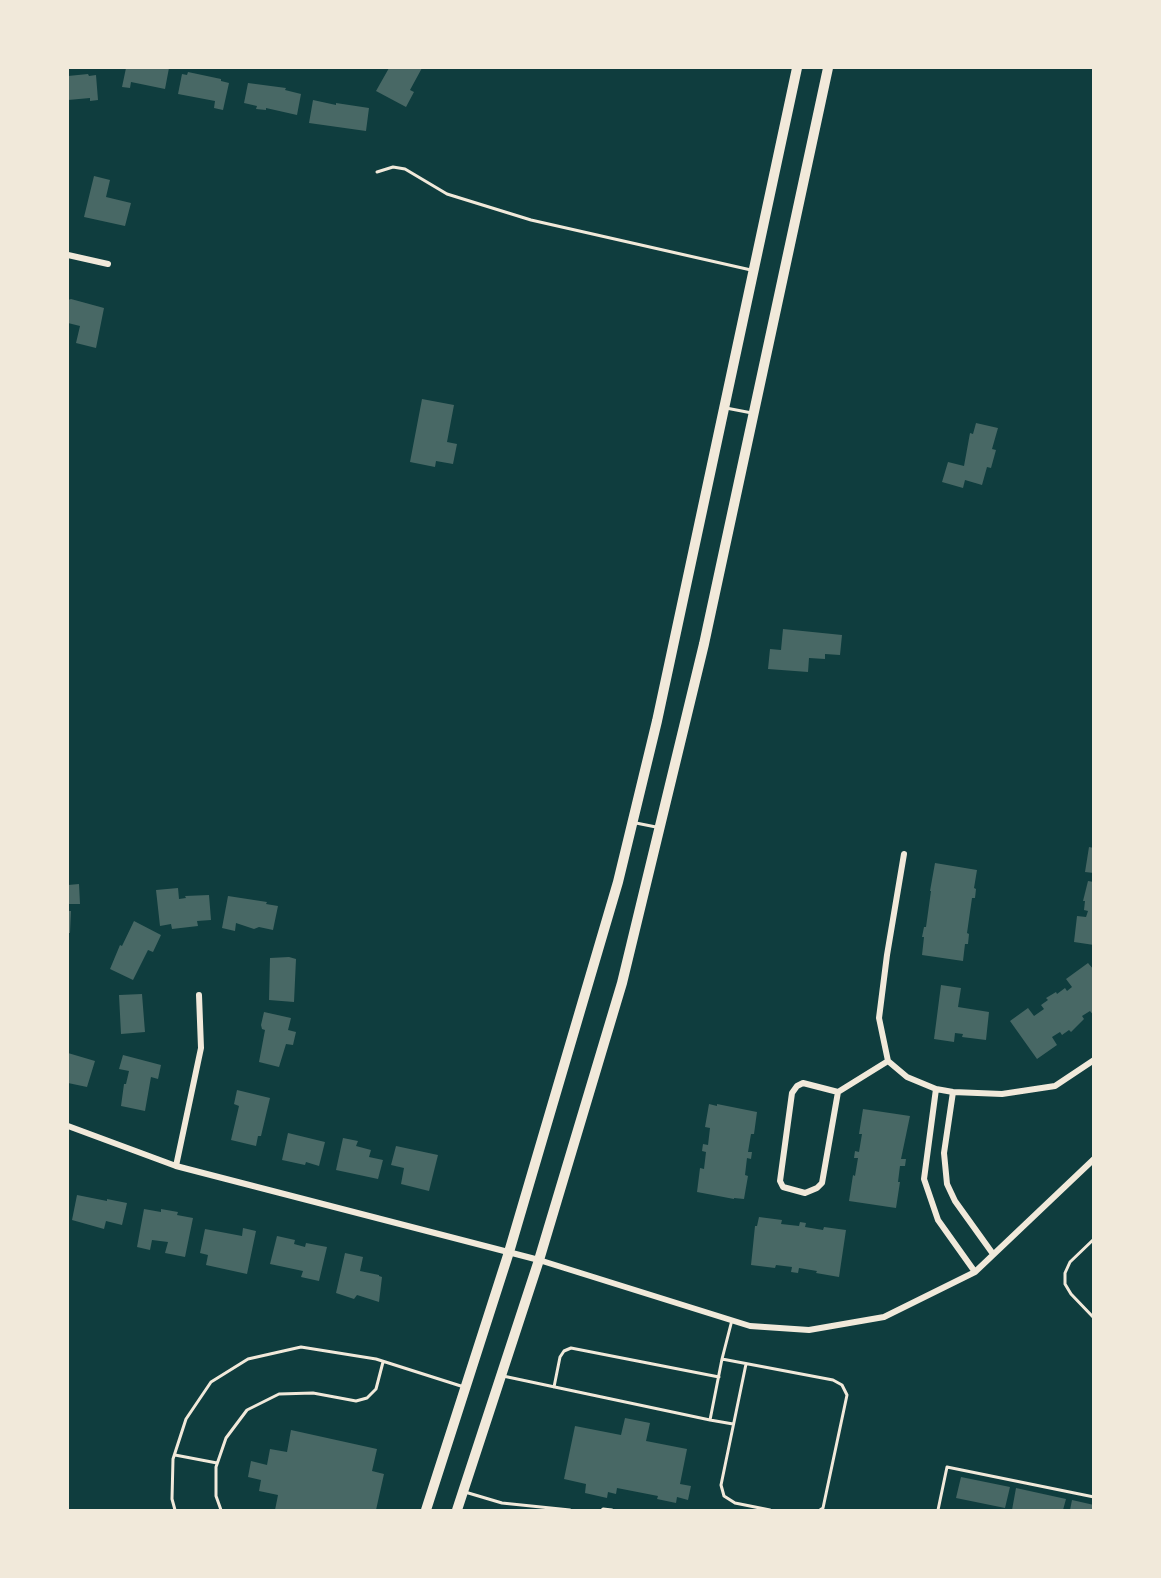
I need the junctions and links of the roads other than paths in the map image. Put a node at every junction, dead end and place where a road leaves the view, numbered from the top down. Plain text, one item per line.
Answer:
1 (797, 68) edge
2 (828, 68) edge
3 (376, 172) dead end
4 (68, 255) edge
5 (108, 264) dead end
6 (753, 270) junction
7 (723, 407) junction
8 (754, 413) junction
9 (632, 822) junction
10 (660, 829) junction
11 (904, 854) dead end
12 (199, 995) dead end
13 (1094, 1060) edge
14 (888, 1061) junction
15 (936, 1089) junction
16 (837, 1092) junction
17 (952, 1092) junction
18 (68, 1126) edge
19 (1092, 1162) edge
20 (176, 1166) junction
21 (1094, 1239) edge
22 (509, 1252) junction
23 (993, 1254) junction
24 (539, 1260) junction
25 (975, 1272) junction
26 (1094, 1318) edge
27 (732, 1320) junction
28 (722, 1359) junction
29 (383, 1362) junction
30 (746, 1364) junction
31 (501, 1376) junction
32 (718, 1377) junction
33 (466, 1387) junction
34 (554, 1387) junction
35 (710, 1420) junction
36 (734, 1424) junction
37 (174, 1455) junction
38 (217, 1463) junction
39 (463, 1492) junction
40 (1094, 1497) edge
41 (175, 1510) edge
42 (221, 1510) edge
43 (426, 1510) edge
44 (457, 1510) edge
45 (570, 1510) edge
46 (602, 1510) edge
47 (612, 1510) edge
48 (770, 1510) edge
49 (820, 1510) edge
50 (938, 1510) edge

1 - 6 main road
2 - 8 main road
3 - 6 lane
4 - 5 street
6 - 7 main road
7 - 8 lane
7 - 9 main road
8 - 10 main road
9 - 10 lane
9 - 22 main road
10 - 24 main road
11 - 14 street
12 - 20 street
13 - 17 street
14 - 15 street
14 - 16 street
15 - 17 street
15 - 25 street
16 - 16 street
17 - 23 street
18 - 20 street
19 - 23 street
20 - 22 street
21 - 26 lane
22 - 24 street
22 - 33 main road
23 - 25 street
24 - 27 street
24 - 31 main road
25 - 27 street
27 - 28 lane
28 - 30 lane
28 - 32 lane
29 - 33 lane
29 - 37 lane
29 - 38 lane
30 - 36 lane
30 - 49 lane
31 - 34 lane
31 - 39 main road
32 - 34 lane
32 - 35 lane
33 - 43 main road
34 - 35 lane
35 - 36 lane
36 - 48 lane
37 - 38 lane
37 - 41 lane
38 - 42 lane
39 - 44 main road
39 - 45 lane
40 - 50 lane
46 - 47 lane

